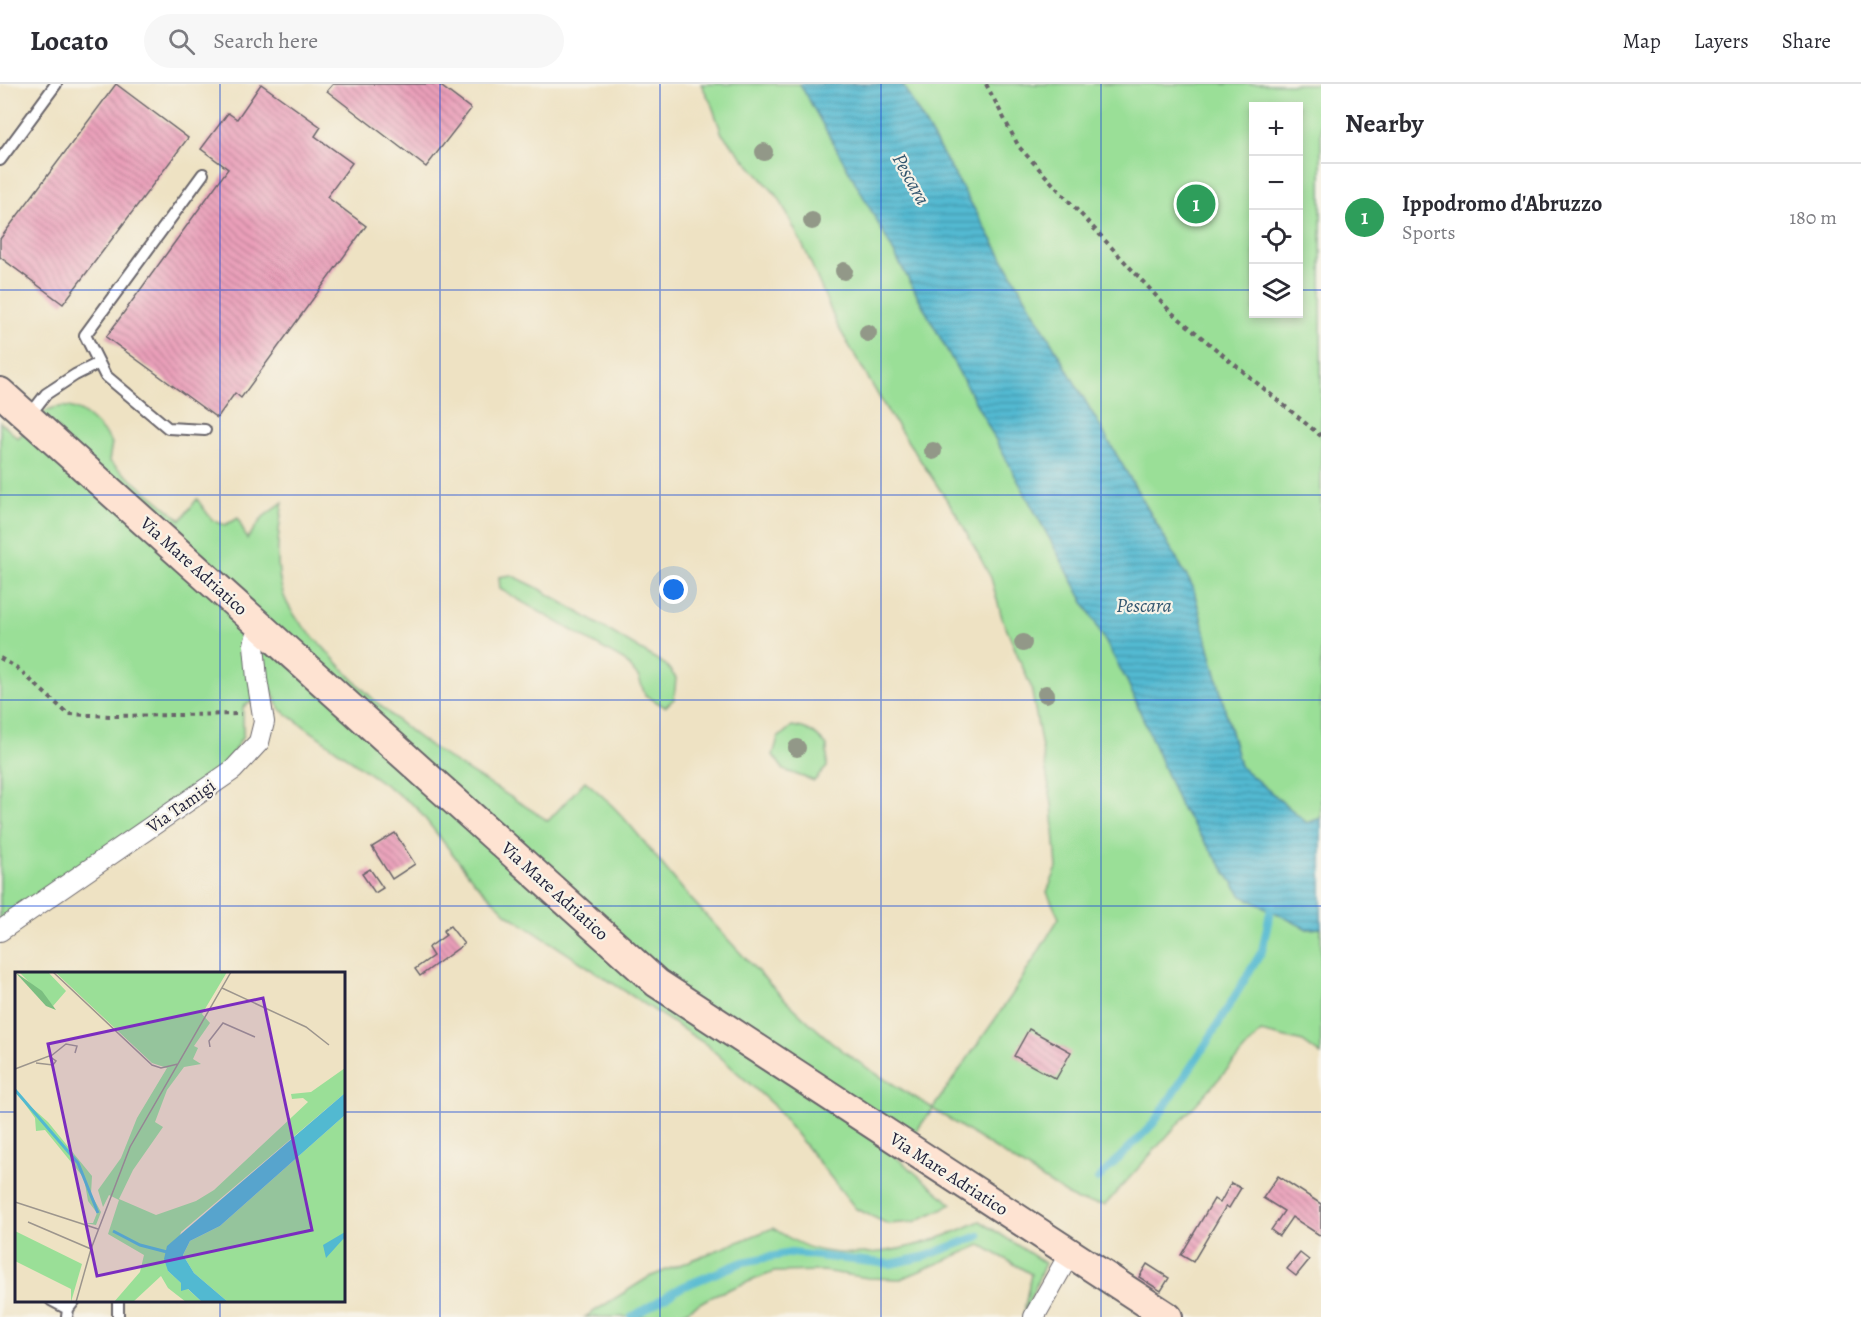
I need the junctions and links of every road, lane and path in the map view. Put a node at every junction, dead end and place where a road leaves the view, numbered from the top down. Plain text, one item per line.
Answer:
1 (56, 84) edge
2 (986, 84) edge
3 (0, 160) edge
4 (202, 174) dead end
5 (99, 363) junction
6 (0, 392) edge
7 (28, 417) junction
8 (205, 430) dead end
9 (1321, 436) edge
10 (259, 625) junction
11 (0, 658) edge
12 (263, 713) junction
13 (0, 931) edge
14 (1070, 1253) junction
15 (55, 1302) edge
16 (70, 1309) edge
17 (1034, 1317) edge
18 (1168, 1317) edge

1 - 3 lane
2 - 9 path
4 - 5 lane
5 - 7 lane
5 - 8 lane
6 - 7 main road, Via Mare Adriatico
7 - 10 main road, Via Mare Adriatico
10 - 12 street, Via Tamigi
10 - 14 main road, Via Mare Adriatico
11 - 12 path
12 - 13 street, Via Tamigi
14 - 17 street
14 - 18 main road, Via Mare Adriatico
15 - 16 lane

